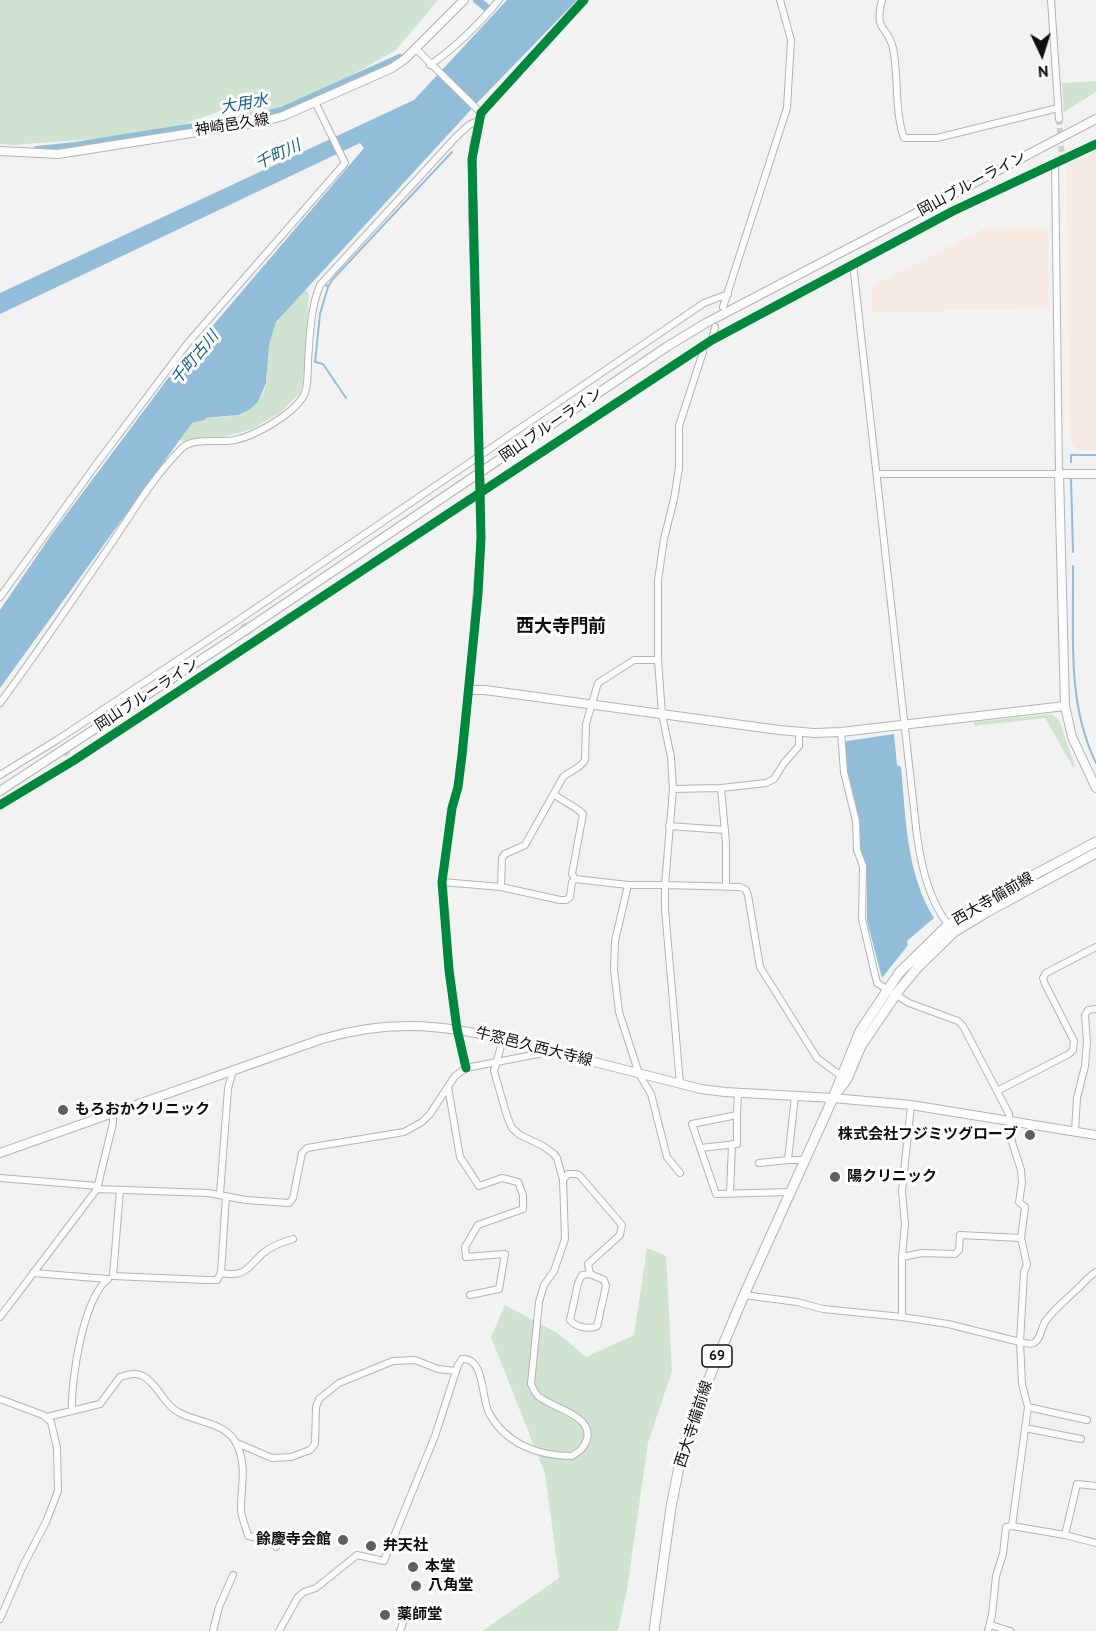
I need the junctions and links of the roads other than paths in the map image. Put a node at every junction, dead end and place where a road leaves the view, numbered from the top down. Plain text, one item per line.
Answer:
1 (464, 0) edge
2 (498, 0) edge
3 (584, 0) edge
4 (780, 0) edge
5 (882, 0) edge
6 (1051, 0) edge
7 (415, 48) junction
8 (432, 67) junction
9 (315, 102) junction
10 (1058, 108) junction
11 (1096, 113) edge
12 (481, 116) junction
13 (1059, 119) tunnel mouth
14 (1096, 119) edge
15 (1096, 144) edge
16 (1047, 145) junction
17 (0, 151) edge
18 (1055, 163) junction
19 (853, 264) junction
20 (728, 294) junction
21 (723, 307) dead end
22 (715, 327) dead end
23 (712, 340) junction
24 (702, 346) junction
25 (480, 454) junction
26 (480, 464) dead end
27 (877, 474) junction
28 (1059, 474) junction
29 (1096, 474) edge
30 (481, 480) dead end
31 (480, 493) junction
32 (0, 597) edge
33 (658, 660) junction
34 (469, 690) junction
35 (0, 703) edge
36 (592, 704) junction
37 (1065, 706) junction
38 (662, 714) junction
39 (905, 725) junction
40 (799, 732) junction
41 (841, 732) junction
42 (0, 775) edge
43 (722, 788) junction
44 (1096, 788) edge
45 (672, 789) junction
46 (0, 790) edge
47 (554, 794) junction
48 (0, 805) edge
49 (669, 826) junction
50 (725, 830) junction
51 (1096, 842) edge
52 (1096, 853) edge
53 (575, 879) junction
54 (442, 882) junction
55 (628, 885) junction
56 (665, 885) junction
57 (501, 887) junction
58 (726, 887) junction
59 (951, 929) junction
60 (1096, 947) edge
61 (891, 992) junction
62 (1096, 1009) edge
63 (457, 1029) junction
64 (503, 1040) junction
65 (551, 1051) junction
66 (496, 1061) junction
67 (466, 1068) junction
68 (233, 1070) junction
69 (639, 1074) junction
70 (840, 1076) junction
71 (680, 1084) junction
72 (448, 1086) junction
73 (997, 1090) junction
74 (738, 1093) junction
75 (795, 1096) junction
76 (833, 1098) junction
77 (911, 1105) junction
78 (113, 1112) junction
79 (737, 1115) junction
80 (1011, 1121) junction
81 (1075, 1131) junction
82 (1096, 1135) edge
83 (732, 1144) junction
84 (700, 1148) junction
85 (0, 1153) edge
86 (788, 1160) junction
87 (805, 1160) junction
88 (759, 1163) dead end
89 (680, 1173) dead end
90 (0, 1178) edge
91 (563, 1180) junction
92 (97, 1188) junction
93 (120, 1190) junction
94 (790, 1192) junction
95 (730, 1193) junction
96 (223, 1195) junction
97 (1021, 1238) junction
98 (293, 1239) dead end
99 (902, 1257) junction
100 (1096, 1272) edge
101 (33, 1273) junction
102 (221, 1273) junction
103 (590, 1274) junction
104 (111, 1277) junction
105 (470, 1294) dead end
106 (744, 1295) junction
107 (0, 1317) edge
108 (902, 1317) junction
109 (1020, 1342) junction
110 (456, 1371) junction
111 (0, 1399) edge
112 (1028, 1407) junction
113 (72, 1410) junction
114 (47, 1417) junction
115 (1087, 1419) dead end
116 (1025, 1428) junction
117 (1082, 1439) dead end
118 (237, 1443) junction
119 (1096, 1486) edge
120 (1012, 1526) junction
121 (1065, 1534) junction
122 (1096, 1543) edge
123 (276, 1547) dead end
124 (232, 1575) dead end
125 (408, 1608) dead end
126 (0, 1620) edge
127 (990, 1628) edge
128 (213, 1631) edge
129 (279, 1631) edge
130 (400, 1631) edge
131 (654, 1631) edge
132 (1010, 1631) edge

1 - 7 main road, 神崎邑久線
2 - 8 street
3 - 12 street
4 - 20 street
5 - 10 street
6 - 10 street
7 - 8 street
7 - 9 main road, 神崎邑久線
8 - 12 street
9 - 17 main road, 神崎邑久線
9 - 32 street
10 - 13 street
11 - 16 main road
12 - 25 street
12 - 35 street
14 - 16 main road, 岡山ブルーライン
15 - 18 street
16 - 46 main road, 岡山ブルーライン
18 - 19 street
18 - 28 street
19 - 23 street
19 - 27 street
20 - 21 street
20 - 25 street
22 - 23 street
23 - 24 street
24 - 31 street
24 - 33 street
25 - 26 street
25 - 42 street
27 - 28 street
27 - 39 street
28 - 29 street
28 - 37 street
30 - 31 street
31 - 34 street
31 - 48 street
33 - 36 street
33 - 38 street
34 - 36 street
34 - 54 street
36 - 38 street
36 - 47 street
37 - 39 street
37 - 44 street
38 - 40 street
38 - 45 street
39 - 41 street
39 - 59 street
40 - 41 street
40 - 43 street
41 - 61 street
43 - 45 street
43 - 50 street
45 - 49 street
47 - 53 street
47 - 57 street
49 - 50 street
49 - 56 street
50 - 58 street
51 - 59 main road, 西大寺備前線 / 69
52 - 59 main road, 西大寺備前線 / 69
53 - 55 street
53 - 57 street
54 - 57 street
54 - 63 street
55 - 56 street
55 - 69 street
56 - 58 street
56 - 71 street
58 - 70 street
59 - 61 main road, 西大寺備前線 / 69
60 - 73 street
61 - 70 main road, 西大寺備前線 / 69
61 - 73 street
61 - 76 main road, 西大寺備前線 / 69
62 - 81 street
63 - 64 main road, 牛窓邑久西大寺線
63 - 67 street
63 - 68 main road, 牛窓邑久西大寺線
64 - 65 main road, 牛窓邑久西大寺線
64 - 66 street
65 - 66 street
65 - 69 main road, 牛窓邑久西大寺線
66 - 67 street
66 - 91 street
67 - 72 street
68 - 78 main road, 牛窓邑久西大寺線
68 - 96 street
69 - 71 main road, 牛窓邑久西大寺線
69 - 89 street
70 - 76 main road, 西大寺備前線 / 69
71 - 74 main road, 牛窓邑久西大寺線
72 - 96 street
72 - 105 street
73 - 80 street
74 - 75 main road, 牛窓邑久西大寺線
74 - 79 street
75 - 76 main road, 牛窓邑久西大寺線
75 - 86 street
76 - 77 street
76 - 87 main road, 西大寺備前線 / 69
77 - 80 street
77 - 99 street
78 - 85 main road, 牛窓邑久西大寺線
78 - 92 street
79 - 83 street
79 - 84 street
80 - 81 street
80 - 97 street
81 - 82 street
83 - 84 street
83 - 95 street
84 - 95 street
86 - 87 street
86 - 88 street
87 - 94 main road, 西大寺備前線 / 69
90 - 92 street
91 - 103 street
91 - 110 street
92 - 93 street
92 - 101 street
93 - 96 street
93 - 104 street
94 - 95 street
94 - 106 main road, 西大寺備前線 / 69
96 - 102 street
97 - 99 street
97 - 109 street
98 - 102 street
99 - 108 street
100 - 109 street
101 - 104 street
101 - 107 street
102 - 104 street
103 - 103 street
104 - 113 street
106 - 108 street
106 - 131 main road, 西大寺備前線 / 69
108 - 109 street
109 - 112 street
110 - 118 street
110 - 129 street
111 - 114 street
112 - 115 street
112 - 116 street
113 - 114 street
113 - 118 street
114 - 126 street
116 - 117 street
116 - 120 street
118 - 123 street
119 - 121 street
120 - 121 street
120 - 127 street
121 - 122 street
124 - 128 street
125 - 130 street
127 - 132 street

